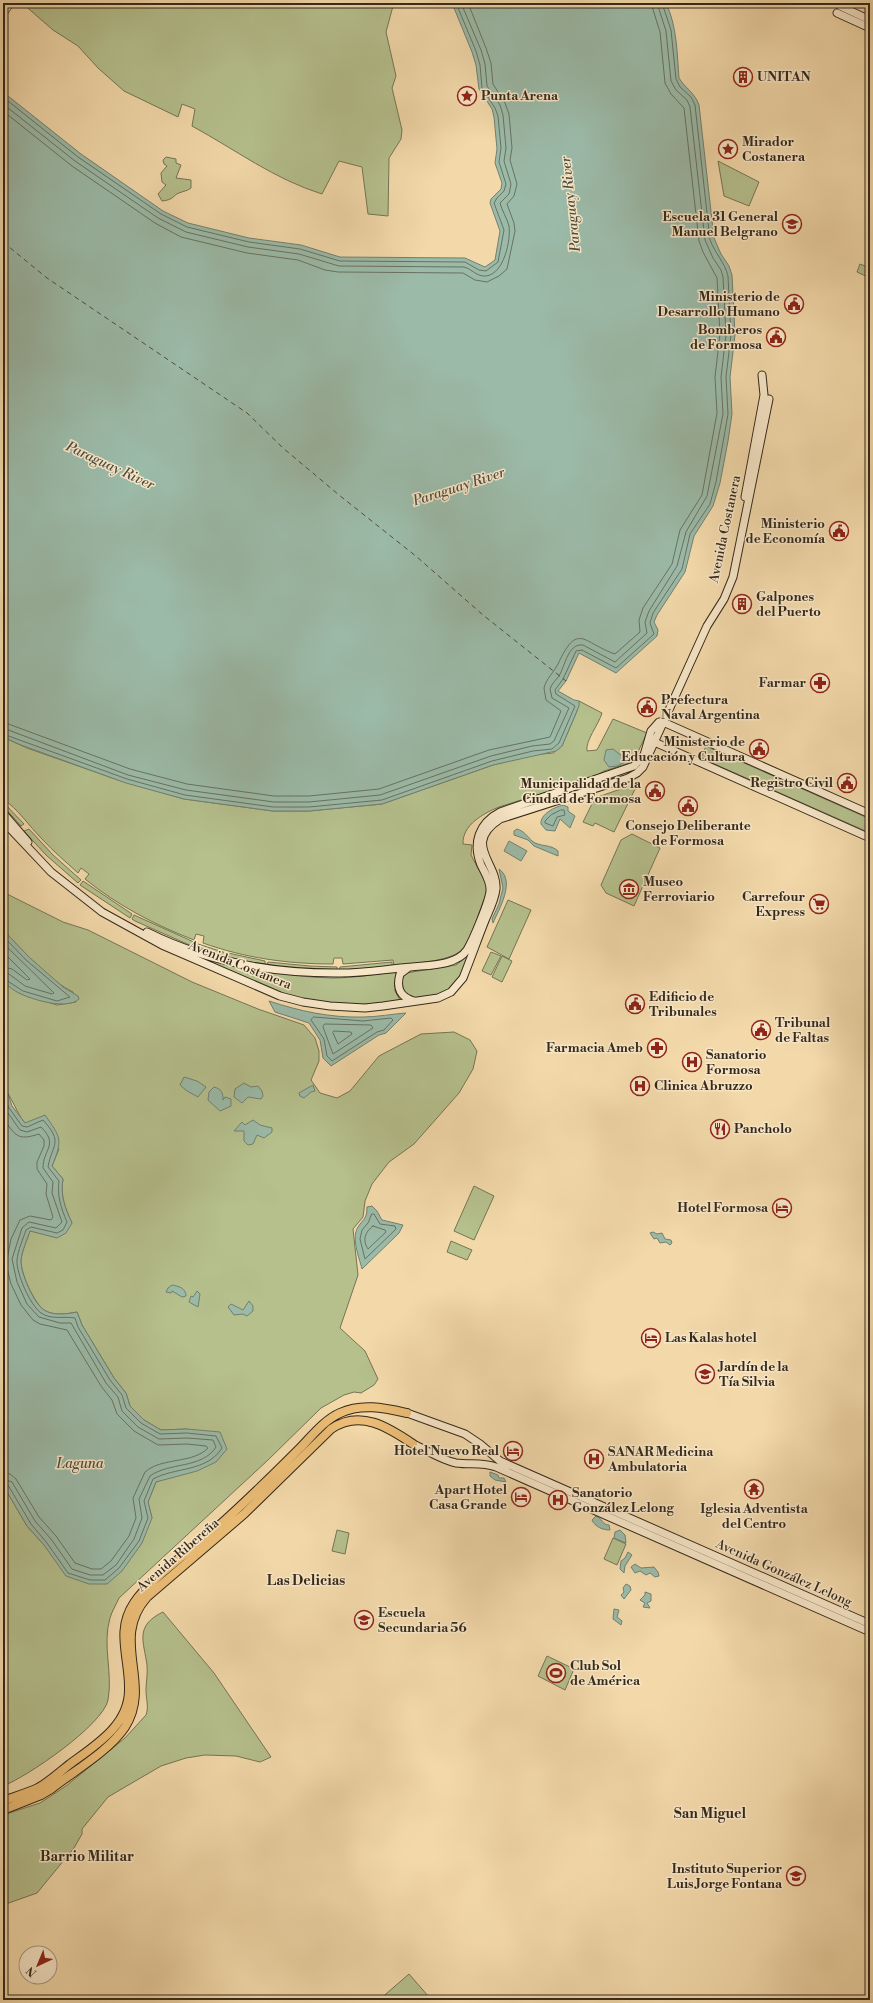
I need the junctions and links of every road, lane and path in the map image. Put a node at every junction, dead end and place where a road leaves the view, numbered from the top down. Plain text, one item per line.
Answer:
1 (11, 3) edge
2 (839, 8) edge
3 (3, 14) edge
4 (870, 20) edge
5 (870, 28) edge
6 (762, 375) dead end
7 (769, 399) dead end
8 (661, 722) junction
9 (652, 741) junction
10 (3, 813) edge
11 (870, 814) edge
12 (3, 821) edge
13 (870, 838) edge
14 (30, 848) junction
15 (410, 967) junction
16 (417, 1002) junction
17 (407, 1413) joint
18 (413, 1444) joint
19 (870, 1624) edge
20 (870, 1632) edge
21 (3, 1801) edge
22 (3, 1810) edge

1 - 3 street
2 - 4 main road
2 - 5 main road
6 - 8 main road, Avenida Costanera
7 - 8 main road, Avenida Costanera
8 - 9 main road, Avenida Costanera
8 - 11 main road
9 - 13 main road
9 - 15 main road, Avenida Costanera
9 - 16 main road, Avenida Costanera
10 - 14 main road, Avenida Costanera
12 - 14 main road, Avenida Costanera
14 - 15 main road, Avenida Costanera
14 - 16 main road, Avenida Costanera
15 - 16 main road
17 - 19 main road, Avenida González Lelong
17 - 21 main road, Avenida Ribereña
18 - 20 main road, Avenida González Lelong
18 - 22 main road, Avenida Ribereña

